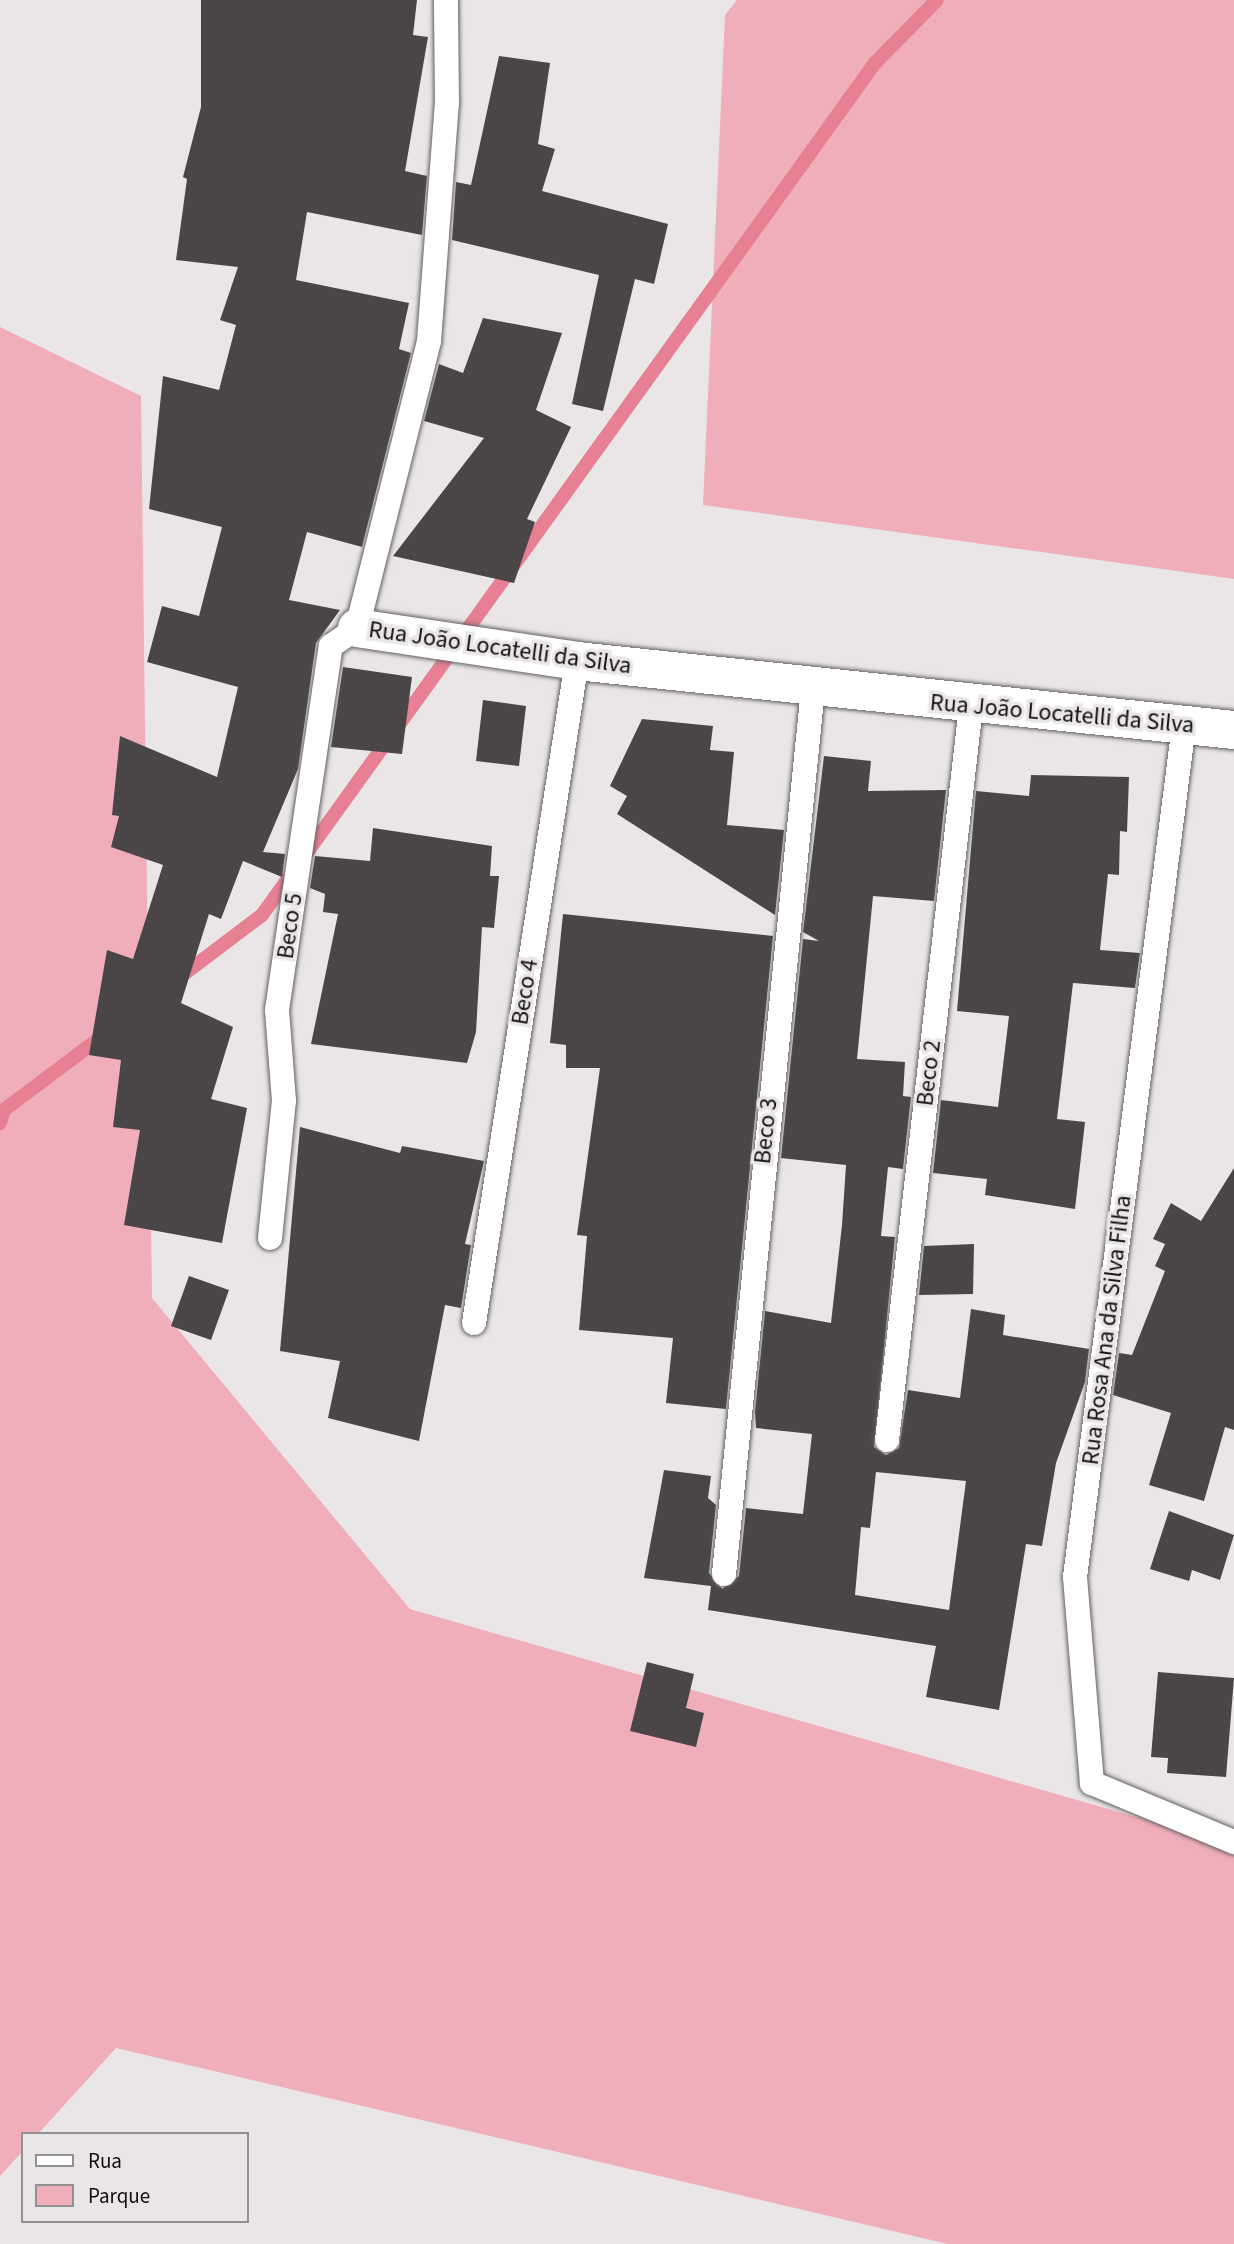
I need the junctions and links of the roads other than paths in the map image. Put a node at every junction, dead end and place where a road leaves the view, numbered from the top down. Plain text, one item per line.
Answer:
1 (446, 0) edge
2 (357, 628) junction
3 (576, 661) junction
4 (813, 688) junction
5 (971, 706) junction
6 (1184, 725) junction
7 (1234, 730) edge
8 (270, 1238) dead end
9 (474, 1322) dead end
10 (887, 1440) dead end
11 (724, 1574) dead end
12 (1234, 1842) edge

1 - 2 lane, Rua João Locatelli da Silva
2 - 3 street, Rua João Locatelli da Silva
2 - 8 lane, Beco 5
3 - 4 street, Rua João Locatelli da Silva
3 - 9 lane, Beco 4
4 - 5 street, Rua João Locatelli da Silva
4 - 11 lane, Beco 3
5 - 6 street, Rua João Locatelli da Silva
5 - 10 lane, Beco 2
6 - 7 street, Rua João Locatelli da Silva
6 - 12 lane, Rua Rosa Ana da Silva Filha

